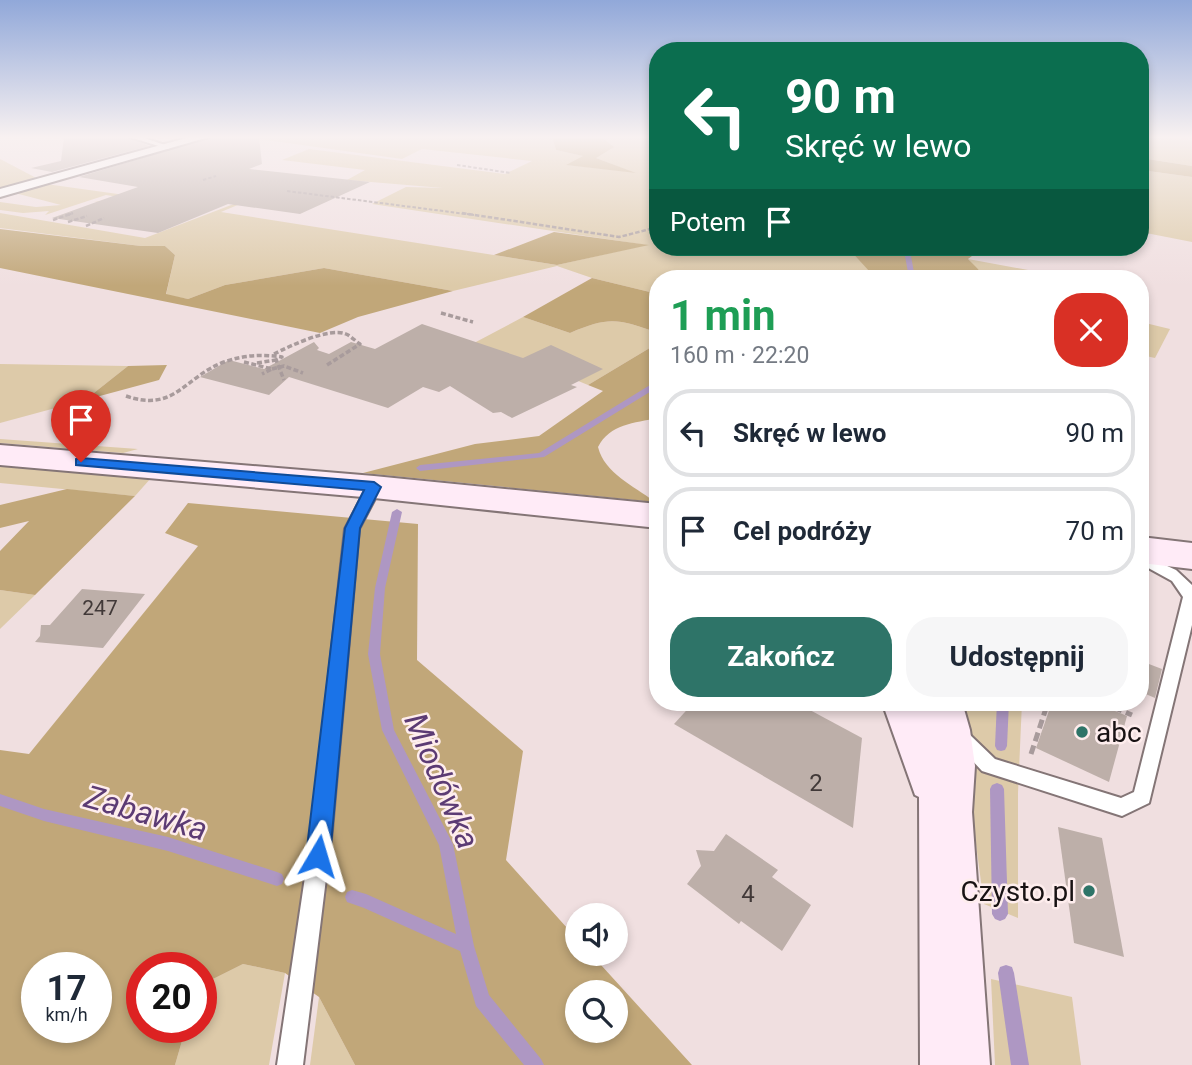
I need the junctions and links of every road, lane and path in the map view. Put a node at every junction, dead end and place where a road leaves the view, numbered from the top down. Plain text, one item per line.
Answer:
1 (23, 187) edge
2 (287, 191) dead end
3 (0, 193) edge
4 (73, 213) dead end
5 (87, 216) dead end
6 (104, 218) dead end
7 (53, 220) dead end
8 (68, 222) dead end
9 (86, 226) dead end
10 (649, 230) edge
11 (442, 313) dead end
12 (473, 322) dead end
13 (274, 358) junction
14 (244, 362) junction
15 (252, 364) junction
16 (327, 365) dead end
17 (279, 367) junction
18 (272, 369) junction
19 (303, 373) dead end
20 (262, 374) dead end
21 (284, 380) dead end
22 (126, 396) dead end
23 (0, 455) edge
24 (374, 487) junction
25 (594, 510) junction
26 (649, 515) edge
27 (649, 525) edge
28 (1156, 554) edge
29 (931, 711) edge
30 (935, 711) edge
31 (1045, 711) edge
32 (1122, 711) edge
33 (1132, 715) dead end
34 (1027, 765) dead end
35 (290, 1065) edge
36 (955, 1065) edge

1 - 3 street
2 - 10 path
4 - 7 path
5 - 8 path
6 - 9 path
11 - 12 path
13 - 14 path
13 - 15 path
13 - 16 path
13 - 17 path
14 - 15 path
14 - 22 path
15 - 18 path
17 - 18 path
17 - 19 path
17 - 21 path
18 - 20 path
23 - 24 main road
24 - 25 main road
24 - 35 lane
25 - 26 main road
25 - 27 main road
28 - 30 lane
29 - 36 main road
31 - 34 path
32 - 33 path

